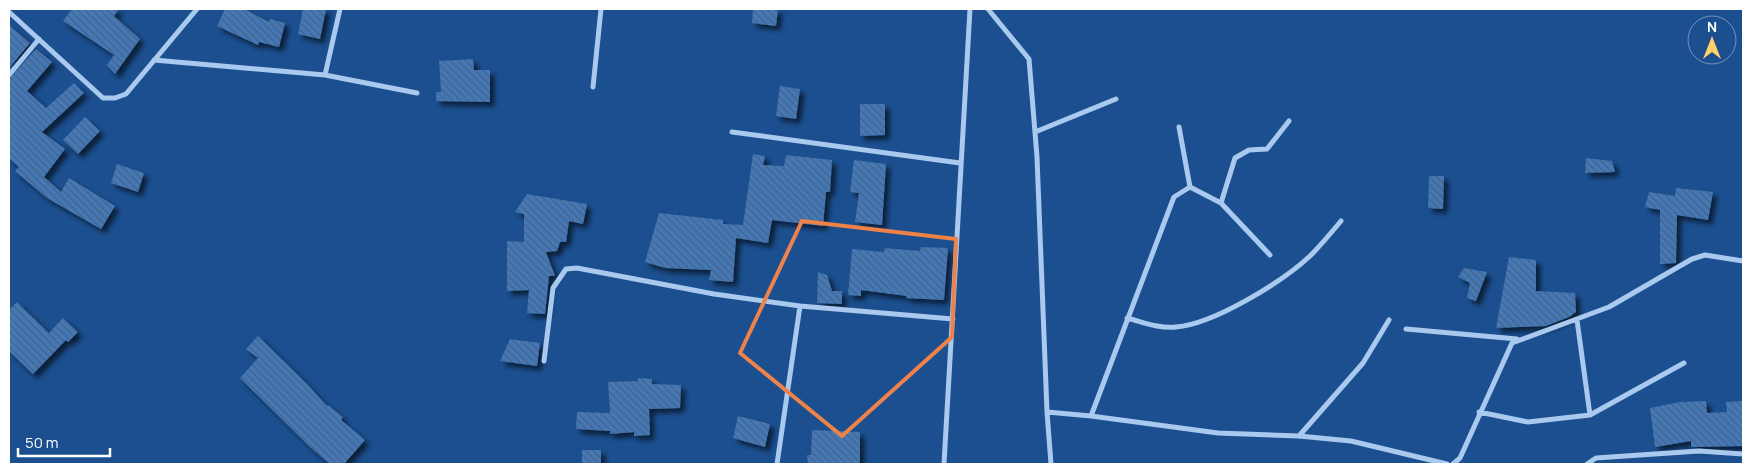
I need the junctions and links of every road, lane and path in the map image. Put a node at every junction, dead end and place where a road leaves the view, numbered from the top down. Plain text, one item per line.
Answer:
1 (197, 9) edge
2 (340, 9) edge
3 (601, 9) edge
4 (970, 9) edge
5 (988, 9) edge
6 (9, 12) edge
7 (39, 39) junction
8 (154, 60) junction
9 (9, 75) edge
10 (325, 75) junction
11 (593, 87) dead end
12 (417, 93) dead end
13 (1116, 99) dead end
14 (1289, 121) dead end
15 (1179, 127) dead end
16 (732, 132) dead end
17 (1035, 132) junction
18 (960, 163) junction
19 (1190, 187) junction
20 (1221, 203) junction
21 (1341, 222) dead end
22 (1270, 255) dead end
23 (1743, 261) edge
24 (800, 306) junction
25 (1127, 318) junction
26 (953, 319) junction
27 (1389, 320) dead end
28 (1577, 320) junction
29 (1406, 329) dead end
30 (1517, 339) junction
31 (544, 361) dead end
32 (1684, 363) dead end
33 (1047, 412) junction
34 (1479, 412) junction
35 (1091, 416) junction
36 (1590, 416) junction
37 (1299, 436) junction
38 (1743, 454) edge
39 (777, 464) edge
40 (944, 464) edge
41 (1051, 464) edge
42 (1447, 464) edge
43 (1453, 464) edge
44 (1587, 464) edge

1 - 8 street
2 - 10 street
3 - 11 street
4 - 18 street
5 - 17 street
6 - 7 street
7 - 8 street
7 - 9 street
8 - 10 street
10 - 12 street
13 - 17 street
14 - 20 street
15 - 19 street
16 - 18 street
17 - 33 street
18 - 26 street
19 - 20 street
19 - 25 street
20 - 22 street
21 - 25 street
23 - 28 street
24 - 26 street
24 - 31 street
24 - 39 street
25 - 35 street
26 - 40 street
27 - 37 street
28 - 30 street
28 - 36 street
29 - 30 street
30 - 34 street
32 - 36 street
33 - 35 street
33 - 41 street
34 - 36 street
34 - 43 street
35 - 37 street
37 - 42 street
38 - 44 street

